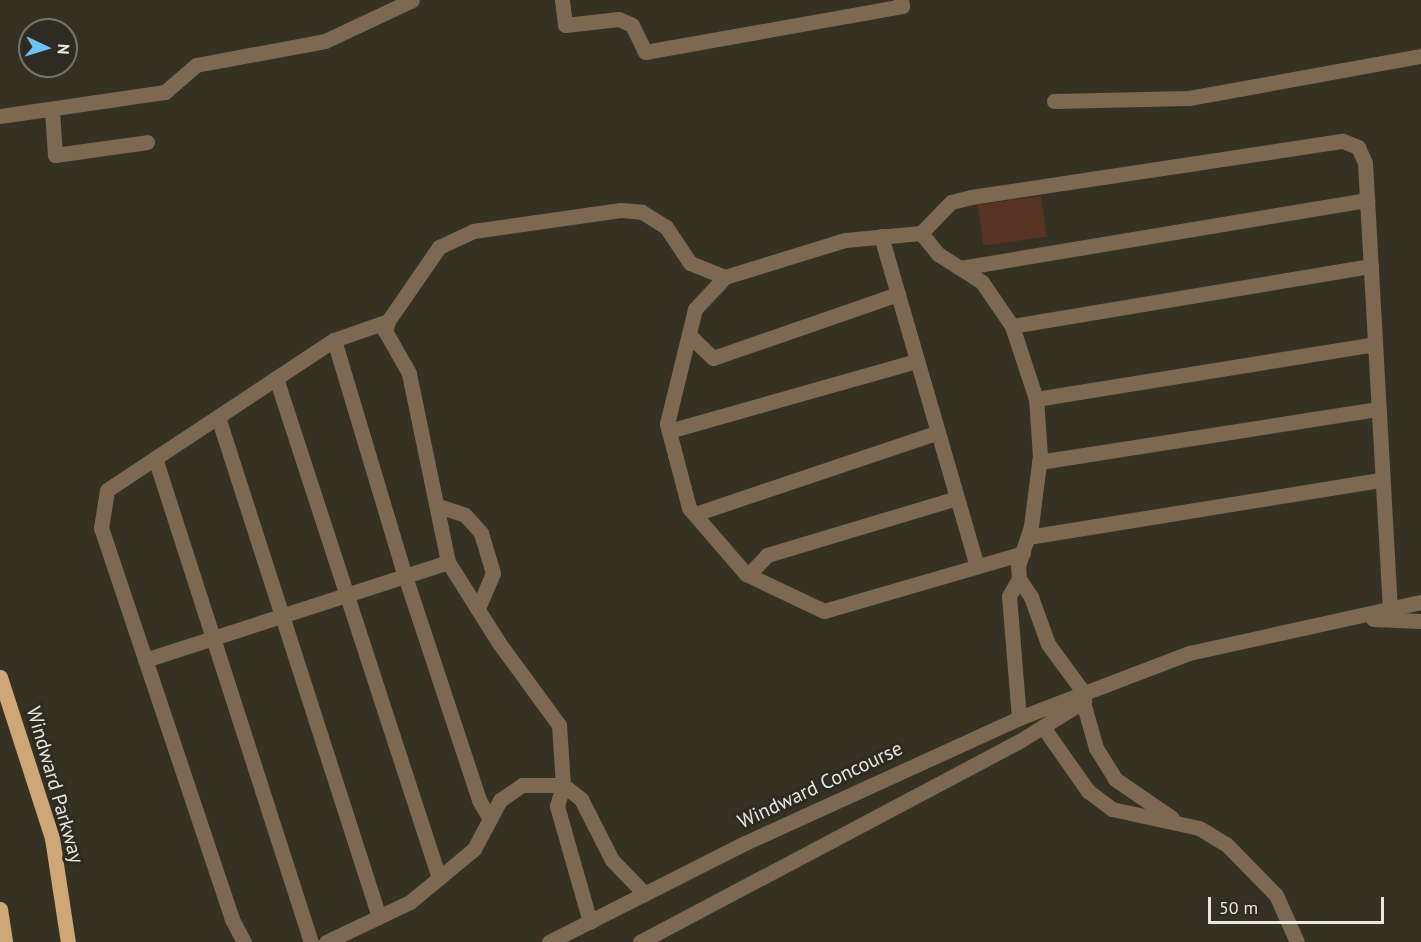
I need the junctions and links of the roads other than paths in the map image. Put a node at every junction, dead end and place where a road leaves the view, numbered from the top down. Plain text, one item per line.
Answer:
1 (412, 0) edge
2 (562, 0) edge
3 (901, 0) edge
4 (1421, 56) edge
5 (1054, 101) dead end
6 (52, 111) junction
7 (0, 116) edge
8 (147, 142) dead end
9 (1367, 200) junction
10 (921, 233) junction
11 (881, 236) junction
12 (1371, 266) junction
13 (960, 268) junction
14 (725, 277) junction
15 (898, 294) junction
16 (387, 321) junction
17 (1012, 326) junction
18 (689, 335) junction
19 (334, 340) junction
20 (1375, 344) junction
21 (917, 361) junction
22 (276, 378) junction
23 (1036, 399) junction
24 (1378, 409) junction
25 (218, 417) junction
26 (669, 431) junction
27 (938, 432) junction
28 (155, 458) junction
29 (1039, 462) junction
30 (1382, 480) junction
31 (957, 498) junction
32 (438, 507) junction
33 (695, 514) junction
34 (1028, 537) junction
35 (1023, 553) junction
36 (448, 562) junction
37 (977, 566) junction
38 (748, 575) junction
39 (405, 576) junction
40 (1019, 579) junction
41 (347, 595) junction
42 (1421, 602) edge
43 (478, 609) junction
44 (1390, 609) junction
45 (280, 616) junction
46 (1352, 618) junction
47 (1421, 621) edge
48 (212, 639) junction
49 (146, 660) junction
50 (0, 677) edge
51 (1083, 698) junction
52 (1019, 718) junction
53 (1043, 727) junction
54 (562, 785) junction
55 (490, 819) junction
56 (1180, 823) junction
57 (438, 878) junction
58 (645, 894) junction
59 (0, 909) edge
60 (379, 917) junction
61 (590, 922) junction
62 (650, 939) edge
63 (5, 942) edge
64 (68, 942) edge
65 (244, 942) edge
66 (310, 942) edge
67 (326, 942) edge
68 (549, 942) edge
69 (1297, 942) edge

1 - 6 street
2 - 3 street
4 - 5 street
6 - 7 street
6 - 8 street
9 - 10 street
9 - 12 street
9 - 13 street
10 - 11 street
10 - 13 street
11 - 14 street
11 - 15 street
12 - 17 street
12 - 20 street
13 - 17 street
14 - 16 street
14 - 18 street
15 - 18 street
15 - 21 street
16 - 19 street
16 - 32 street
17 - 23 street
18 - 26 street
19 - 22 street
19 - 39 street
20 - 23 street
20 - 24 street
21 - 26 street
21 - 27 street
22 - 25 street
22 - 41 street
23 - 29 street
24 - 29 street
24 - 30 street
25 - 28 street
25 - 45 street
26 - 33 street
27 - 31 street
27 - 33 street
28 - 48 street
28 - 49 street
29 - 34 street
30 - 34 street
30 - 44 street
31 - 37 street
31 - 38 street
32 - 36 street
32 - 43 street
33 - 38 street
34 - 35 street
35 - 37 street
35 - 40 street
36 - 39 street
36 - 43 street
37 - 38 street
39 - 41 street
39 - 55 street
40 - 51 street
40 - 52 street
41 - 45 street
41 - 57 street
42 - 44 street, Windward Concourse
43 - 54 street
44 - 46 street, Windward Concourse
45 - 48 street
45 - 60 street
46 - 47 street, Windward Concourse
46 - 51 street, Windward Concourse
48 - 49 street
48 - 66 street
49 - 65 street
50 - 64 main road, Windward Parkway
51 - 52 street, Windward Concourse
51 - 53 street, Windward Concourse
51 - 56 street
52 - 58 street, Windward Concourse
53 - 56 street
53 - 62 street, Windward Concourse
54 - 55 street
54 - 58 street
54 - 61 street
55 - 57 street
56 - 69 street
57 - 60 street
58 - 61 street, Windward Concourse
59 - 63 main road
60 - 67 street
61 - 68 street, Windward Concourse

